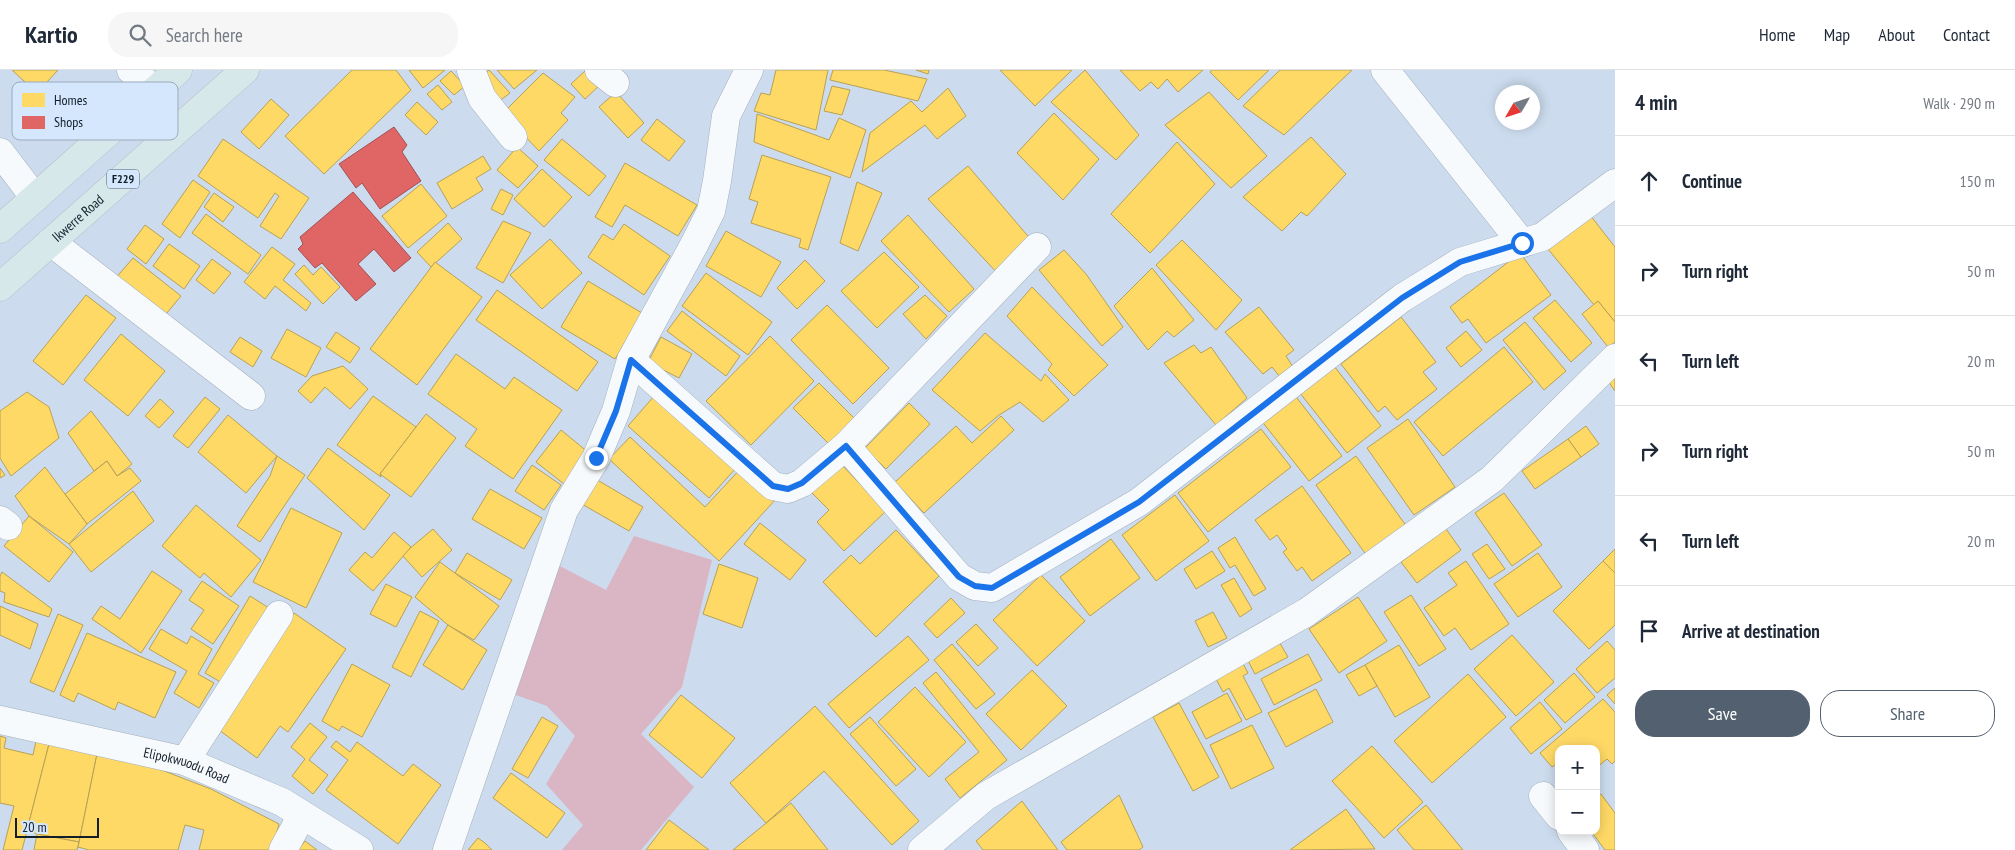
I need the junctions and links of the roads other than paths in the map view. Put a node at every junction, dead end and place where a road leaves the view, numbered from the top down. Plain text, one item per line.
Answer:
1 (131, 70) edge
2 (178, 70) edge
3 (245, 70) edge
4 (472, 70) edge
5 (749, 70) edge
6 (1385, 70) edge
7 (145, 82) edge
8 (164, 82) edge
9 (178, 129) edge
10 (513, 137) dead end
11 (99, 140) edge
12 (166, 140) edge
13 (0, 152) edge
14 (1615, 183) edge
15 (35, 198) junction
16 (0, 229) edge
17 (51, 242) junction
18 (1522, 243) junction
19 (1037, 247) dead end
20 (0, 287) edge
21 (1615, 358) edge
22 (631, 360) junction
23 (251, 396) dead end
24 (846, 446) junction
25 (279, 615) dead end
26 (3, 727) edge
27 (185, 761) junction
28 (302, 815) junction
29 (1574, 835) edge
30 (283, 850) edge
31 (359, 850) edge
32 (447, 850) edge
33 (922, 850) edge
34 (1585, 850) edge

1 - 7 street
2 - 8 main road
3 - 9 main road, Ikwerre Road / F229
4 - 10 street
5 - 22 street
6 - 18 street
11 - 15 main road
12 - 17 main road, Ikwerre Road / F229
13 - 15 street
14 - 18 street
15 - 16 main road
17 - 20 main road, Ikwerre Road / F229
17 - 23 street
18 - 24 street
19 - 24 street
21 - 33 street
22 - 24 street
22 - 32 street
25 - 27 street
26 - 27 street, Elipokwuodu Road
27 - 28 street, Elipokwuodu Road
28 - 30 street
28 - 31 street, Elipokwuodu Road
29 - 34 street

